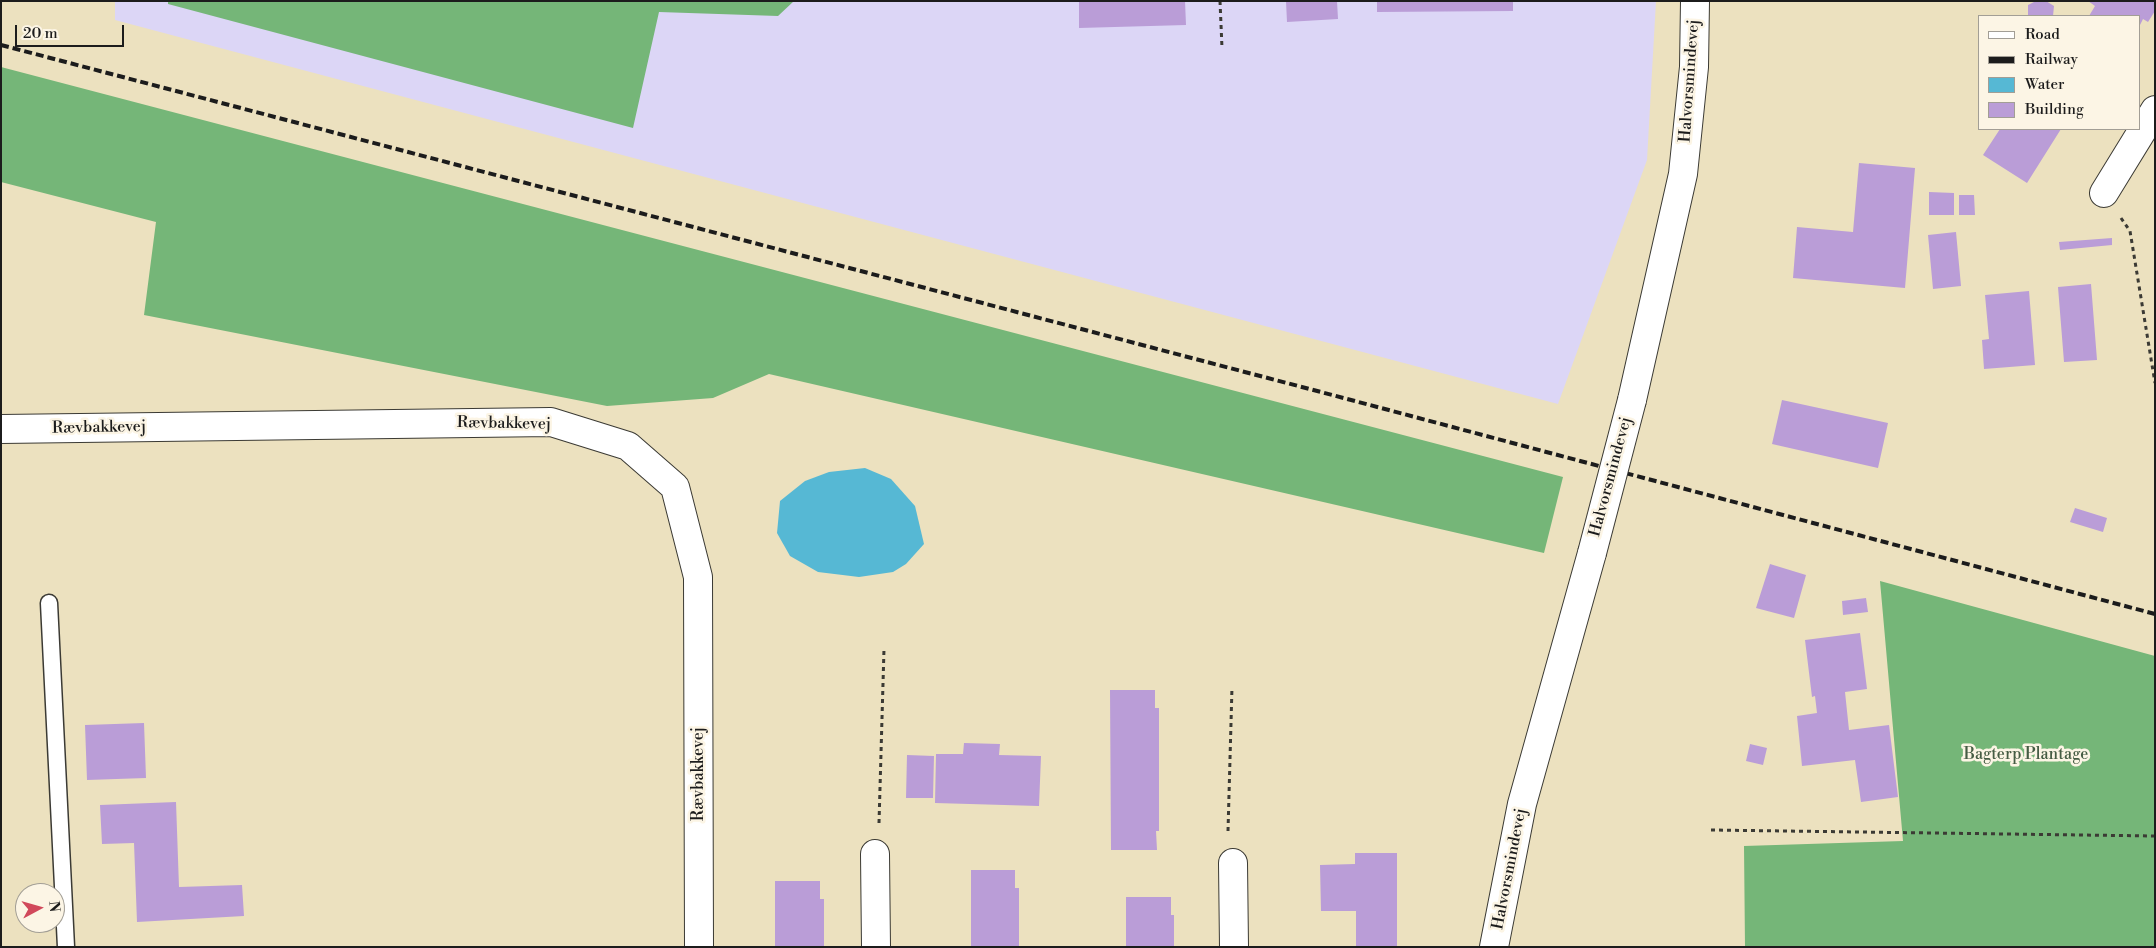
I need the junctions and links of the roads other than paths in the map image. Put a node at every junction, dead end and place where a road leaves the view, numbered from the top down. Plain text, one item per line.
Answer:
1 (1695, 1) edge
2 (2155, 110) edge
3 (2104, 192) road end
4 (1, 429) edge
5 (49, 603) dead end
6 (875, 854) road end
7 (1233, 863) road end
8 (66, 947) edge
9 (699, 947) edge
10 (876, 947) edge
11 (1234, 947) edge
12 (1494, 947) edge

1 - 12 street, Halvorsmindevej, bridge
2 - 3 street
4 - 9 street, Rævbakkevej
5 - 8 lane
6 - 10 street
7 - 11 street

